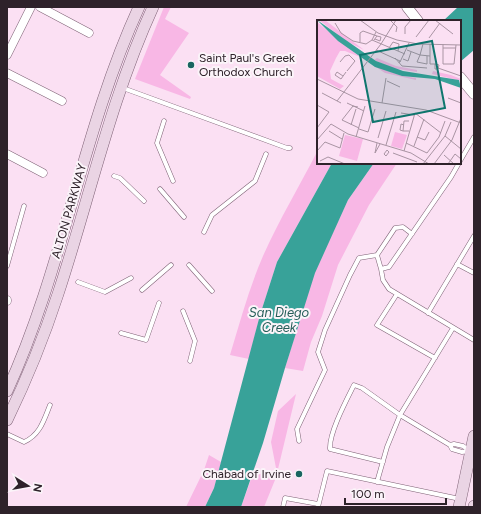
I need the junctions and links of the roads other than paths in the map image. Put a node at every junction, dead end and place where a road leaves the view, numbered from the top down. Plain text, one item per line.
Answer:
1 (31, 7) edge
2 (40, 7) edge
3 (139, 7) edge
4 (153, 7) edge
5 (407, 7) edge
6 (417, 20) edge
7 (89, 33) dead end
8 (7, 55) edge
9 (7, 73) edge
10 (461, 78) edge
11 (120, 87) junction
12 (474, 94) edge
13 (62, 102) dead end
14 (164, 121) dead end
15 (474, 137) edge
16 (290, 148) dead end
17 (7, 154) edge
18 (266, 154) dead end
19 (461, 159) edge
20 (458, 164) edge
21 (43, 173) dead end
22 (114, 176) dead end
23 (173, 181) dead end
24 (160, 189) dead end
25 (144, 201) dead end
26 (24, 206) dead end
27 (184, 217) dead end
28 (204, 232) dead end
29 (412, 234) junction
30 (474, 236) edge
31 (9, 249) edge
32 (377, 255) junction
33 (457, 264) junction
34 (171, 265) dead end
35 (189, 265) dead end
36 (7, 266) edge
37 (381, 269) junction
38 (474, 273) edge
39 (131, 278) dead end
40 (78, 282) dead end
41 (142, 290) dead end
42 (212, 291) dead end
43 (397, 294) junction
44 (159, 303) dead end
45 (183, 311) dead end
46 (428, 313) junction
47 (454, 328) junction
48 (121, 333) dead end
49 (474, 340) edge
50 (435, 358) junction
51 (190, 360) dead end
52 (7, 391) edge
53 (50, 405) dead end
54 (400, 415) junction
55 (7, 420) edge
56 (7, 434) edge
57 (474, 436) edge
58 (299, 441) dead end
59 (472, 451) edge
60 (383, 462) junction
61 (377, 482) junction
62 (460, 503) edge
63 (318, 506) edge
64 (283, 507) edge

1 - 8 street
2 - 7 street
3 - 52 main road, ALTON PARKWAY
4 - 11 main road, ALTON PARKWAY
5 - 6 street
9 - 13 street
10 - 12 street
11 - 16 lane
11 - 55 main road, ALTON PARKWAY
14 - 23 lane
15 - 19 lane
17 - 21 street
18 - 28 lane
20 - 29 lane
22 - 25 lane
24 - 27 lane
26 - 31 lane
29 - 32 lane
29 - 37 lane
30 - 33 lane
31 - 36 lane
32 - 37 lane
32 - 58 lane
33 - 38 lane
33 - 46 lane
34 - 41 lane
35 - 42 lane
37 - 43 lane
39 - 40 lane
43 - 46 lane
43 - 50 lane
44 - 48 lane
45 - 51 lane
46 - 47 lane
47 - 49 lane
47 - 50 lane
50 - 54 lane
53 - 56 lane
54 - 59 lane
54 - 60 lane
54 - 60 lane
57 - 59 main road
59 - 62 main road
60 - 61 lane
61 - 62 lane
61 - 63 lane
63 - 64 lane

